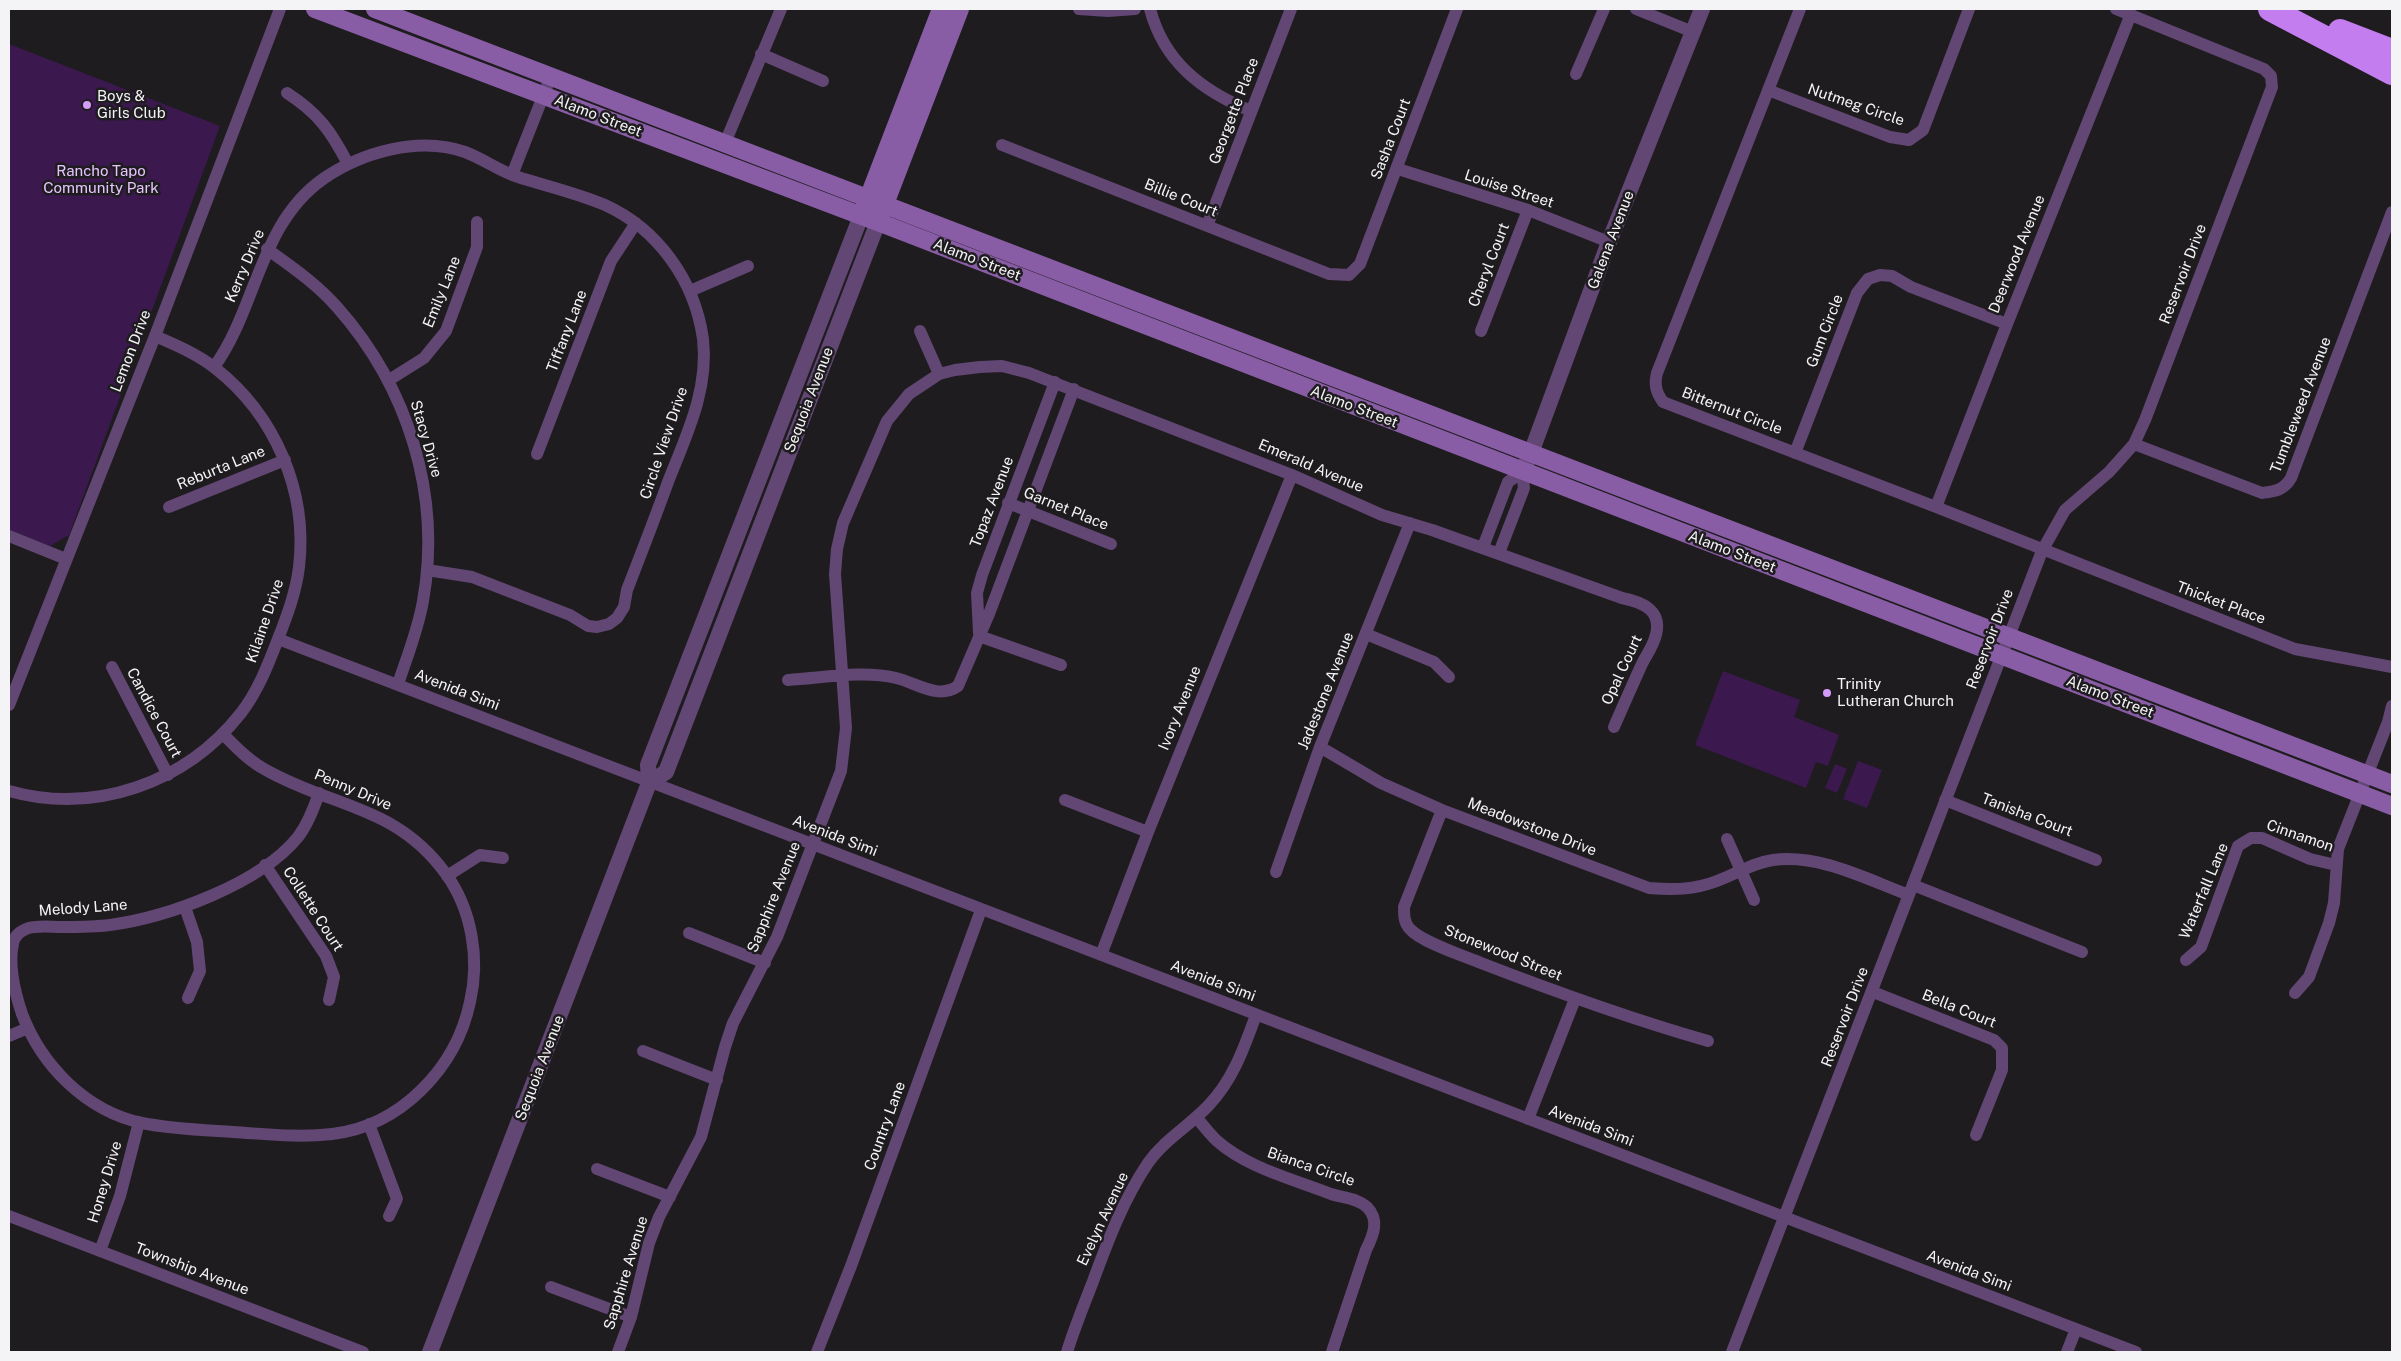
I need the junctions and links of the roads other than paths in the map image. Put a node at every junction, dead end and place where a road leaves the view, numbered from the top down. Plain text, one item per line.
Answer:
1 (280, 9) edge
2 (315, 9) edge
3 (375, 9) edge
4 (781, 9) edge
5 (941, 9) edge
6 (960, 9) edge
7 (1078, 9) edge
8 (1135, 9) edge
9 (1150, 9) edge
10 (1291, 9) edge
11 (1457, 9) edge
12 (1604, 9) edge
13 (1636, 9) edge
14 (1702, 9) edge
15 (1800, 9) edge
16 (1969, 9) edge
17 (2116, 9) edge
18 (2270, 9) edge
19 (2282, 9) edge
20 (2131, 14) junction
21 (1693, 32) junction
22 (2392, 51) edge
23 (761, 54) junction
24 (2392, 72) edge
25 (1576, 74) dead end
26 (551, 76) junction
27 (823, 81) dead end
28 (1768, 90) junction
29 (287, 93) dead end
30 (543, 95) junction
31 (1251, 112) junction
32 (725, 143) junction
33 (1002, 145) dead end
34 (348, 164) junction
35 (1398, 169) junction
36 (512, 175) junction
37 (868, 200) junction
38 (885, 206) junction
39 (1528, 210) junction
40 (2392, 212) edge
41 (870, 219) junction
42 (477, 222) dead end
43 (636, 223) junction
44 (1207, 226) junction
45 (1610, 242) junction
46 (268, 249) junction
47 (748, 266) dead end
48 (1349, 275) joint
49 (690, 291) junction
50 (2007, 324) junction
51 (920, 331) dead end
52 (1481, 331) dead end
53 (155, 336) junction
54 (214, 367) junction
55 (939, 374) junction
56 (389, 380) junction
57 (1055, 382) junction
58 (1074, 389) junction
59 (2134, 444) junction
60 (1531, 453) junction
61 (1795, 453) junction
62 (537, 454) dead end
63 (285, 460) junction
64 (1522, 472) junction
65 (1292, 474) junction
66 (1008, 504) junction
67 (169, 506) dead end
68 (1936, 507) junction
69 (1026, 511) junction
70 (1410, 523) junction
71 (9, 536) edge
72 (1111, 544) dead end
73 (1483, 547) junction
74 (2042, 551) junction
75 (1499, 553) junction
76 (66, 559) junction
77 (427, 570) junction
78 (1657, 626) joint
79 (1366, 634) junction
80 (979, 636) junction
81 (2009, 636) junction
82 (278, 638) junction
83 (2002, 656) junction
84 (1061, 665) dead end
85 (112, 667) dead end
86 (2392, 667) edge
87 (842, 676) junction
88 (1449, 677) dead end
89 (788, 680) dead end
90 (398, 684) junction
91 (9, 704) edge
92 (2392, 706) edge
93 (1614, 727) dead end
94 (222, 734) junction
95 (1320, 747) junction
96 (168, 775) junction
97 (2368, 775) junction
98 (649, 783) junction
99 (2392, 784) edge
100 (9, 791) edge
101 (320, 792) junction
102 (2360, 794) junction
103 (1065, 800) dead end
104 (1945, 800) junction
105 (2392, 806) edge
106 (1442, 810) junction
107 (1148, 832) junction
108 (2253, 838) joint
109 (1727, 839) dead end
110 (813, 844) junction
111 (503, 858) dead end
112 (2096, 860) dead end
113 (265, 865) junction
114 (2336, 865) junction
115 (1741, 869) junction
116 (1276, 872) dead end
117 (447, 876) junction
118 (1911, 890) junction
119 (1754, 900) dead end
120 (185, 907) junction
121 (980, 910) junction
122 (689, 933) dead end
123 (2082, 952) dead end
124 (1101, 955) junction
125 (2186, 960) dead end
126 (765, 963) junction
127 (1873, 992) junction
128 (2295, 993) dead end
129 (188, 998) dead end
130 (1575, 999) junction
131 (329, 1000) dead end
132 (1256, 1015) junction
133 (28, 1028) junction
134 (9, 1036) edge
135 (1708, 1041) dead end
136 (643, 1051) dead end
137 (717, 1080) junction
138 (1196, 1117) junction
139 (1528, 1119) junction
140 (140, 1122) junction
141 (368, 1124) junction
142 (1976, 1135) dead end
143 (597, 1169) dead end
144 (670, 1197) junction
145 (9, 1216) edge
146 (389, 1216) dead end
147 (1785, 1218) junction
148 (100, 1251) junction
149 (552, 1287) dead end
150 (631, 1317) junction
151 (2076, 1329) junction
152 (335, 1347) edge
153 (363, 1352) edge
154 (430, 1352) edge
155 (618, 1352) edge
156 (816, 1352) edge
157 (1067, 1352) edge
158 (1332, 1352) edge
159 (1732, 1352) edge
160 (2067, 1352) edge
161 (2136, 1352) edge

1 - 53 street, Lemon Drive
2 - 30 main road, Alamo Street
3 - 26 main road, Alamo Street
4 - 23 street
5 - 37 main road, Sequoia Avenue
6 - 38 main road, Sequoia Avenue
7 - 8 street
9 - 31 street
10 - 31 street, Georgette Place
11 - 35 street, Sasha Court
12 - 25 street
13 - 21 street
14 - 21 street, Galena Avenue
15 - 28 street, Bitternut Circle
16 - 28 street, Nutmeg Circle
17 - 20 street
18 - 24 highway
19 - 22 highway
20 - 50 street, Deerwood Avenue
20 - 59 street, Reservoir Drive
21 - 45 street, Galena Avenue
23 - 27 street
23 - 32 street
26 - 30 street
26 - 32 main road, Alamo Street
28 - 61 street, Bitternut Circle
29 - 34 street
30 - 36 street
30 - 41 main road, Alamo Street
31 - 44 street, Georgette Place
32 - 37 main road, Alamo Street
33 - 44 street, Billie Court
34 - 36 street, Kerry Drive
34 - 46 street, Kerry Drive
35 - 39 street, Louise Street
35 - 48 street, Sasha Court
36 - 43 street, Circle View Drive
37 - 38 main road, Alamo Street
37 - 41 main road, Sequoia Avenue
38 - 41 main road, Sequoia Avenue
38 - 60 main road, Alamo Street
39 - 45 street, Louise Street
39 - 52 street, Cheryl Court
40 - 59 street, Tumbleweed Avenue
41 - 64 main road, Alamo Street
41 - 98 street, Sequoia Avenue
42 - 56 street, Emily Lane
43 - 49 street, Circle View Drive
43 - 62 street, Tiffany Lane
44 - 48 street, Billie Court
45 - 60 street, Galena Avenue
46 - 54 street, Kerry Drive
46 - 56 street, Stacy Drive
47 - 49 street
49 - 77 street, Circle View Drive
50 - 61 street, Gum Circle
50 - 68 street, Deerwood Avenue
51 - 55 street
53 - 54 street, Kilaine Drive
53 - 76 street, Lemon Drive
54 - 63 street, Kilaine Drive
55 - 57 street, Emerald Avenue
55 - 87 street, Sapphire Avenue
56 - 77 street, Stacy Drive
57 - 58 street, Emerald Avenue
57 - 66 street, Topaz Avenue
58 - 65 street, Emerald Avenue
58 - 69 street, Topaz Avenue
59 - 74 street, Reservoir Drive
60 - 64 street, Galena Avenue
60 - 81 main road, Alamo Street
61 - 68 street, Bitternut Circle
63 - 67 street, Reburta Lane
63 - 82 street, Kilaine Drive
64 - 73 street, Galena Avenue
64 - 75 street, Galena Avenue
64 - 83 main road, Alamo Street
65 - 70 street, Emerald Avenue
65 - 107 street, Ivory Avenue
66 - 69 street, Garnet Place
66 - 80 street, Topaz Avenue
68 - 74 street, Bitternut Circle
69 - 72 street, Garnet Place
69 - 80 street, Topaz Avenue
70 - 73 street, Emerald Avenue
70 - 79 street, Jadestone Avenue
71 - 76 street
73 - 75 street, Emerald Avenue
74 - 81 street, Reservoir Drive
74 - 86 street, Thicket Place
75 - 78 street, Emerald Avenue
76 - 91 street, Lemon Drive
77 - 90 street, Stacy Drive
78 - 93 street, Opal Court
79 - 88 street
79 - 95 street, Jadestone Avenue
80 - 84 street
80 - 87 street, Topaz Avenue
81 - 83 street, Reservoir Drive
81 - 97 main road, Alamo Street
82 - 90 street, Avenida Simi
82 - 94 street, Kilaine Drive
83 - 102 main road, Alamo Street
83 - 104 street, Reservoir Drive
85 - 96 street, Candice Court
87 - 89 street, Topaz Avenue
87 - 110 street, Sapphire Avenue
90 - 98 street, Avenida Simi
92 - 97 street
94 - 96 street, Kilaine Drive
94 - 101 street, Penny Drive
95 - 106 street, Meadowstone Drive
95 - 116 street, Jadestone Avenue
96 - 100 street, Kilaine Drive
97 - 99 main road, Alamo Street
97 - 102 street
98 - 110 street, Avenida Simi
98 - 154 street, Sequoia Avenue
101 - 113 street, Melody Lane
101 - 117 street, Penny Drive
102 - 105 main road, Alamo Street
102 - 114 street
103 - 107 street
104 - 112 street, Tanisha Court
104 - 118 street, Reservoir Drive
106 - 115 street, Meadowstone Drive
106 - 130 street, Stonewood Street
107 - 124 street, Ivory Avenue
108 - 114 street, Cinnamon
108 - 125 street, Waterfall Lane
109 - 115 street
110 - 121 street, Avenida Simi
110 - 126 street, Sapphire Avenue
111 - 117 street
113 - 120 street, Melody Lane
113 - 131 street, Collette Court
114 - 128 street
115 - 118 street, Meadowstone Drive
115 - 119 street
117 - 141 street, Penny Drive
118 - 123 street, Meadowstone Drive
118 - 127 street, Reservoir Drive
120 - 129 street
120 - 133 street, Melody Lane
121 - 124 street, Avenida Simi
121 - 156 street, Country Lane
122 - 126 street
124 - 132 street, Avenida Simi
126 - 137 street, Sapphire Avenue
127 - 142 street, Bella Court
127 - 147 street, Reservoir Drive
130 - 135 street, Stonewood Street
130 - 139 street
132 - 138 street, Evelyn Avenue
132 - 139 street, Avenida Simi
133 - 134 street
133 - 140 street, Melody Lane
136 - 137 street
137 - 144 street, Sapphire Avenue
138 - 157 street, Evelyn Avenue
138 - 158 street, Bianca Circle
139 - 147 street, Avenida Simi
140 - 141 street, Penny Drive
140 - 148 street, Honey Drive
141 - 146 street
143 - 144 street
144 - 150 street, Sapphire Avenue
145 - 148 street, Township Avenue
147 - 151 street, Avenida Simi
147 - 159 street, Reservoir Drive
148 - 152 street, Township Avenue
149 - 150 street
150 - 155 street, Sapphire Avenue
151 - 160 street
151 - 161 street, Avenida Simi
152 - 153 street, Township Avenue

